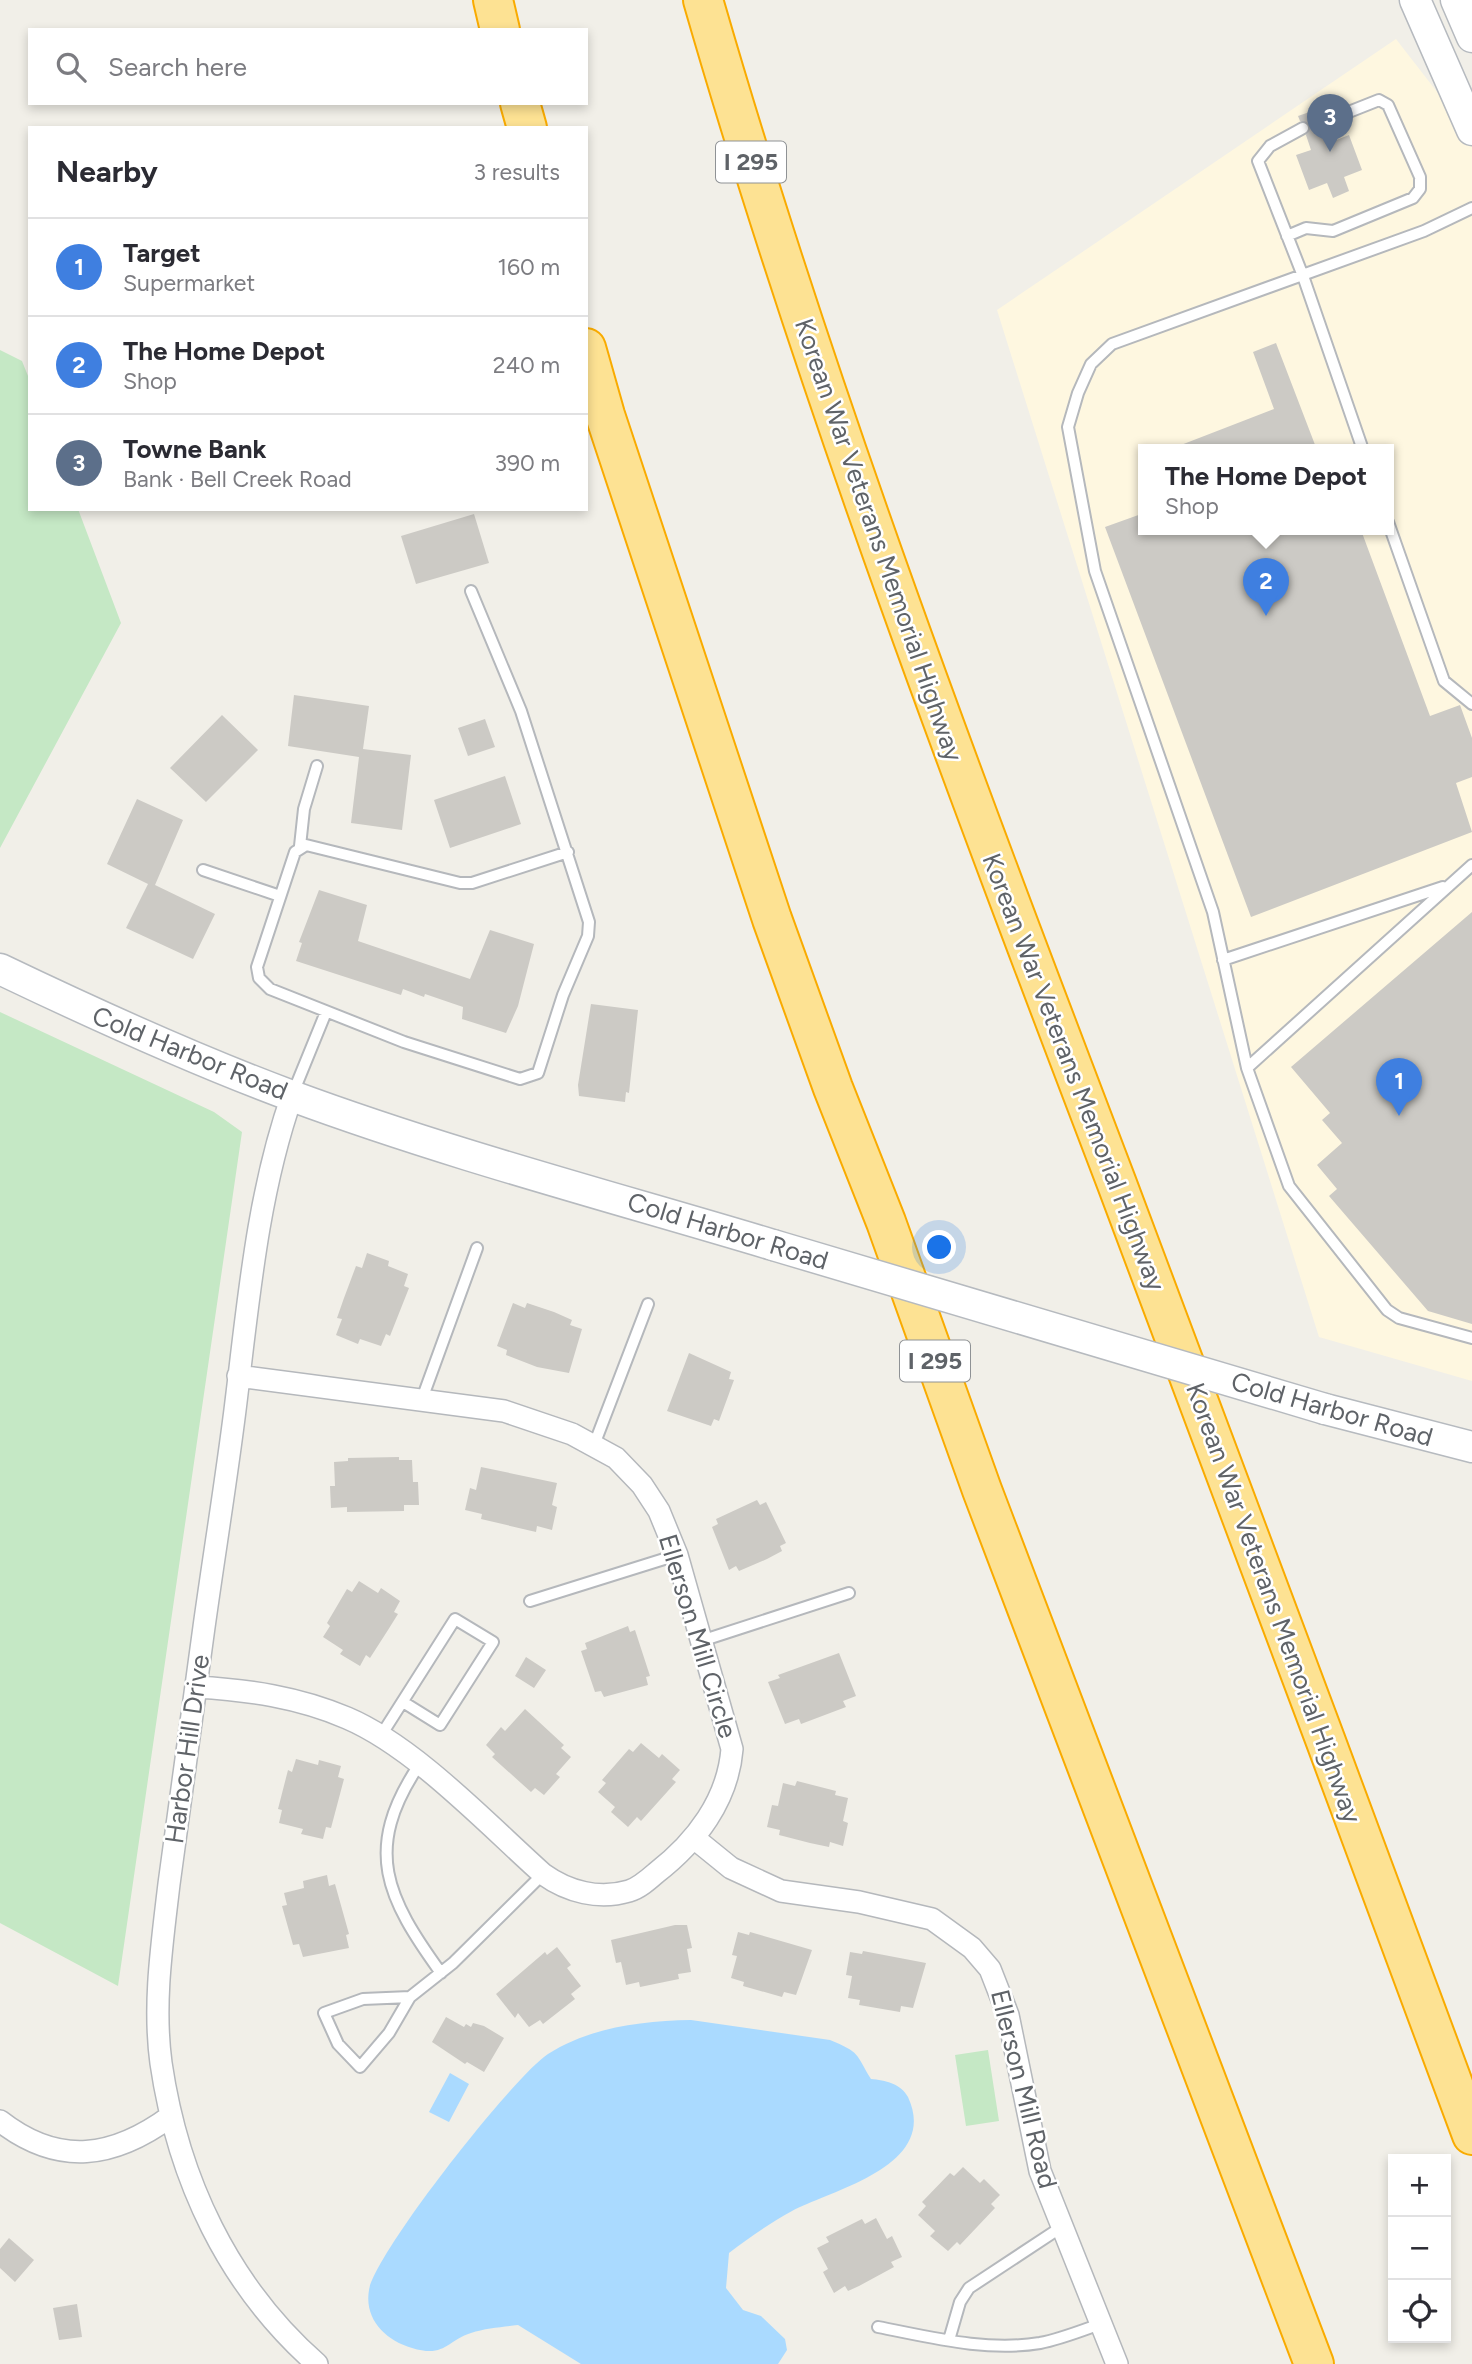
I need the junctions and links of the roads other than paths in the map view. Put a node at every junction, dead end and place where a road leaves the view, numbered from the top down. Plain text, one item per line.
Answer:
1 (493, 0) edge
2 (703, 0) edge
3 (1415, 0) edge
4 (1456, 0) edge
5 (500, 28) edge
6 (1472, 37) edge
7 (521, 105) edge
8 (1326, 121) dead end
9 (526, 126) edge
10 (1303, 128) dead end
11 (1472, 130) edge
12 (1472, 208) edge
13 (1287, 236) junction
14 (1303, 276) junction
15 (588, 355) edge
16 (1361, 444) edge
17 (1393, 535) edge
18 (471, 591) dead end
19 (1472, 704) edge
20 (317, 766) dead end
21 (300, 846) junction
22 (568, 852) junction
23 (1472, 865) edge
24 (203, 870) dead end
25 (1450, 885) junction
26 (280, 897) junction
27 (1223, 960) junction
28 (0, 969) edge
29 (326, 1012) junction
30 (1247, 1068) junction
31 (292, 1096) junction
32 (477, 1248) dead end
33 (648, 1304) dead end
34 (1472, 1338) edge
35 (238, 1376) junction
36 (422, 1399) junction
37 (594, 1445) junction
38 (1472, 1447) edge
39 (677, 1555) junction
40 (849, 1593) dead end
41 (530, 1601) dead end
42 (701, 1640) junction
43 (196, 1687) junction
44 (403, 1702) junction
45 (380, 1737) junction
46 (419, 1765) junction
47 (694, 1838) junction
48 (543, 1874) junction
49 (441, 1973) junction
50 (410, 1997) junction
51 (171, 2116) junction
52 (0, 2121) edge
53 (1472, 2135) edge
54 (1063, 2226) junction
55 (1103, 2323) junction
56 (878, 2327) dead end
57 (949, 2340) junction
58 (317, 2364) edge
59 (1117, 2364) edge
60 (1314, 2364) edge

1 - 5 highway
2 - 53 highway, Korean War Veterans Memorial Highway / I 295
3 - 11 main road
4 - 6 main road
7 - 9 highway
8 - 13 lane
10 - 13 lane
12 - 14 lane
13 - 14 lane
14 - 16 lane
14 - 27 lane
15 - 60 highway, I 295
17 - 19 lane
18 - 22 lane
20 - 21 lane
21 - 22 lane
21 - 26 lane
22 - 29 lane
23 - 25 lane
24 - 26 lane
25 - 27 lane
25 - 30 lane
26 - 29 lane
27 - 30 lane
28 - 31 main road, Cold Harbor Road
29 - 31 lane
30 - 34 lane
31 - 35 street, Harbor Hill Drive
31 - 38 main road, Cold Harbor Road, bridge
32 - 36 lane
33 - 37 lane
35 - 36 street, Ellerson Mill Circle
35 - 43 street, Harbor Hill Drive
36 - 37 street, Ellerson Mill Circle
37 - 39 street, Ellerson Mill Circle
39 - 41 lane
39 - 42 street, Ellerson Mill Circle
40 - 42 lane
42 - 47 street, Ellerson Mill Circle
43 - 45 street, Ellerson Mill Circle
43 - 51 street, Harbor Hill Drive
44 - 44 lane
44 - 45 lane
45 - 46 street, Ellerson Mill Circle
46 - 48 street, Ellerson Mill Circle
46 - 49 lane
47 - 48 street, Ellerson Mill Circle
47 - 54 street, Ellerson Mill Road
48 - 49 lane
49 - 50 lane
50 - 50 lane
51 - 52 street
51 - 58 street, Harbor Hill Drive
54 - 55 street, Ellerson Mill Road
54 - 57 lane
55 - 57 lane
55 - 59 street, Ellerson Mill Road
56 - 57 lane

